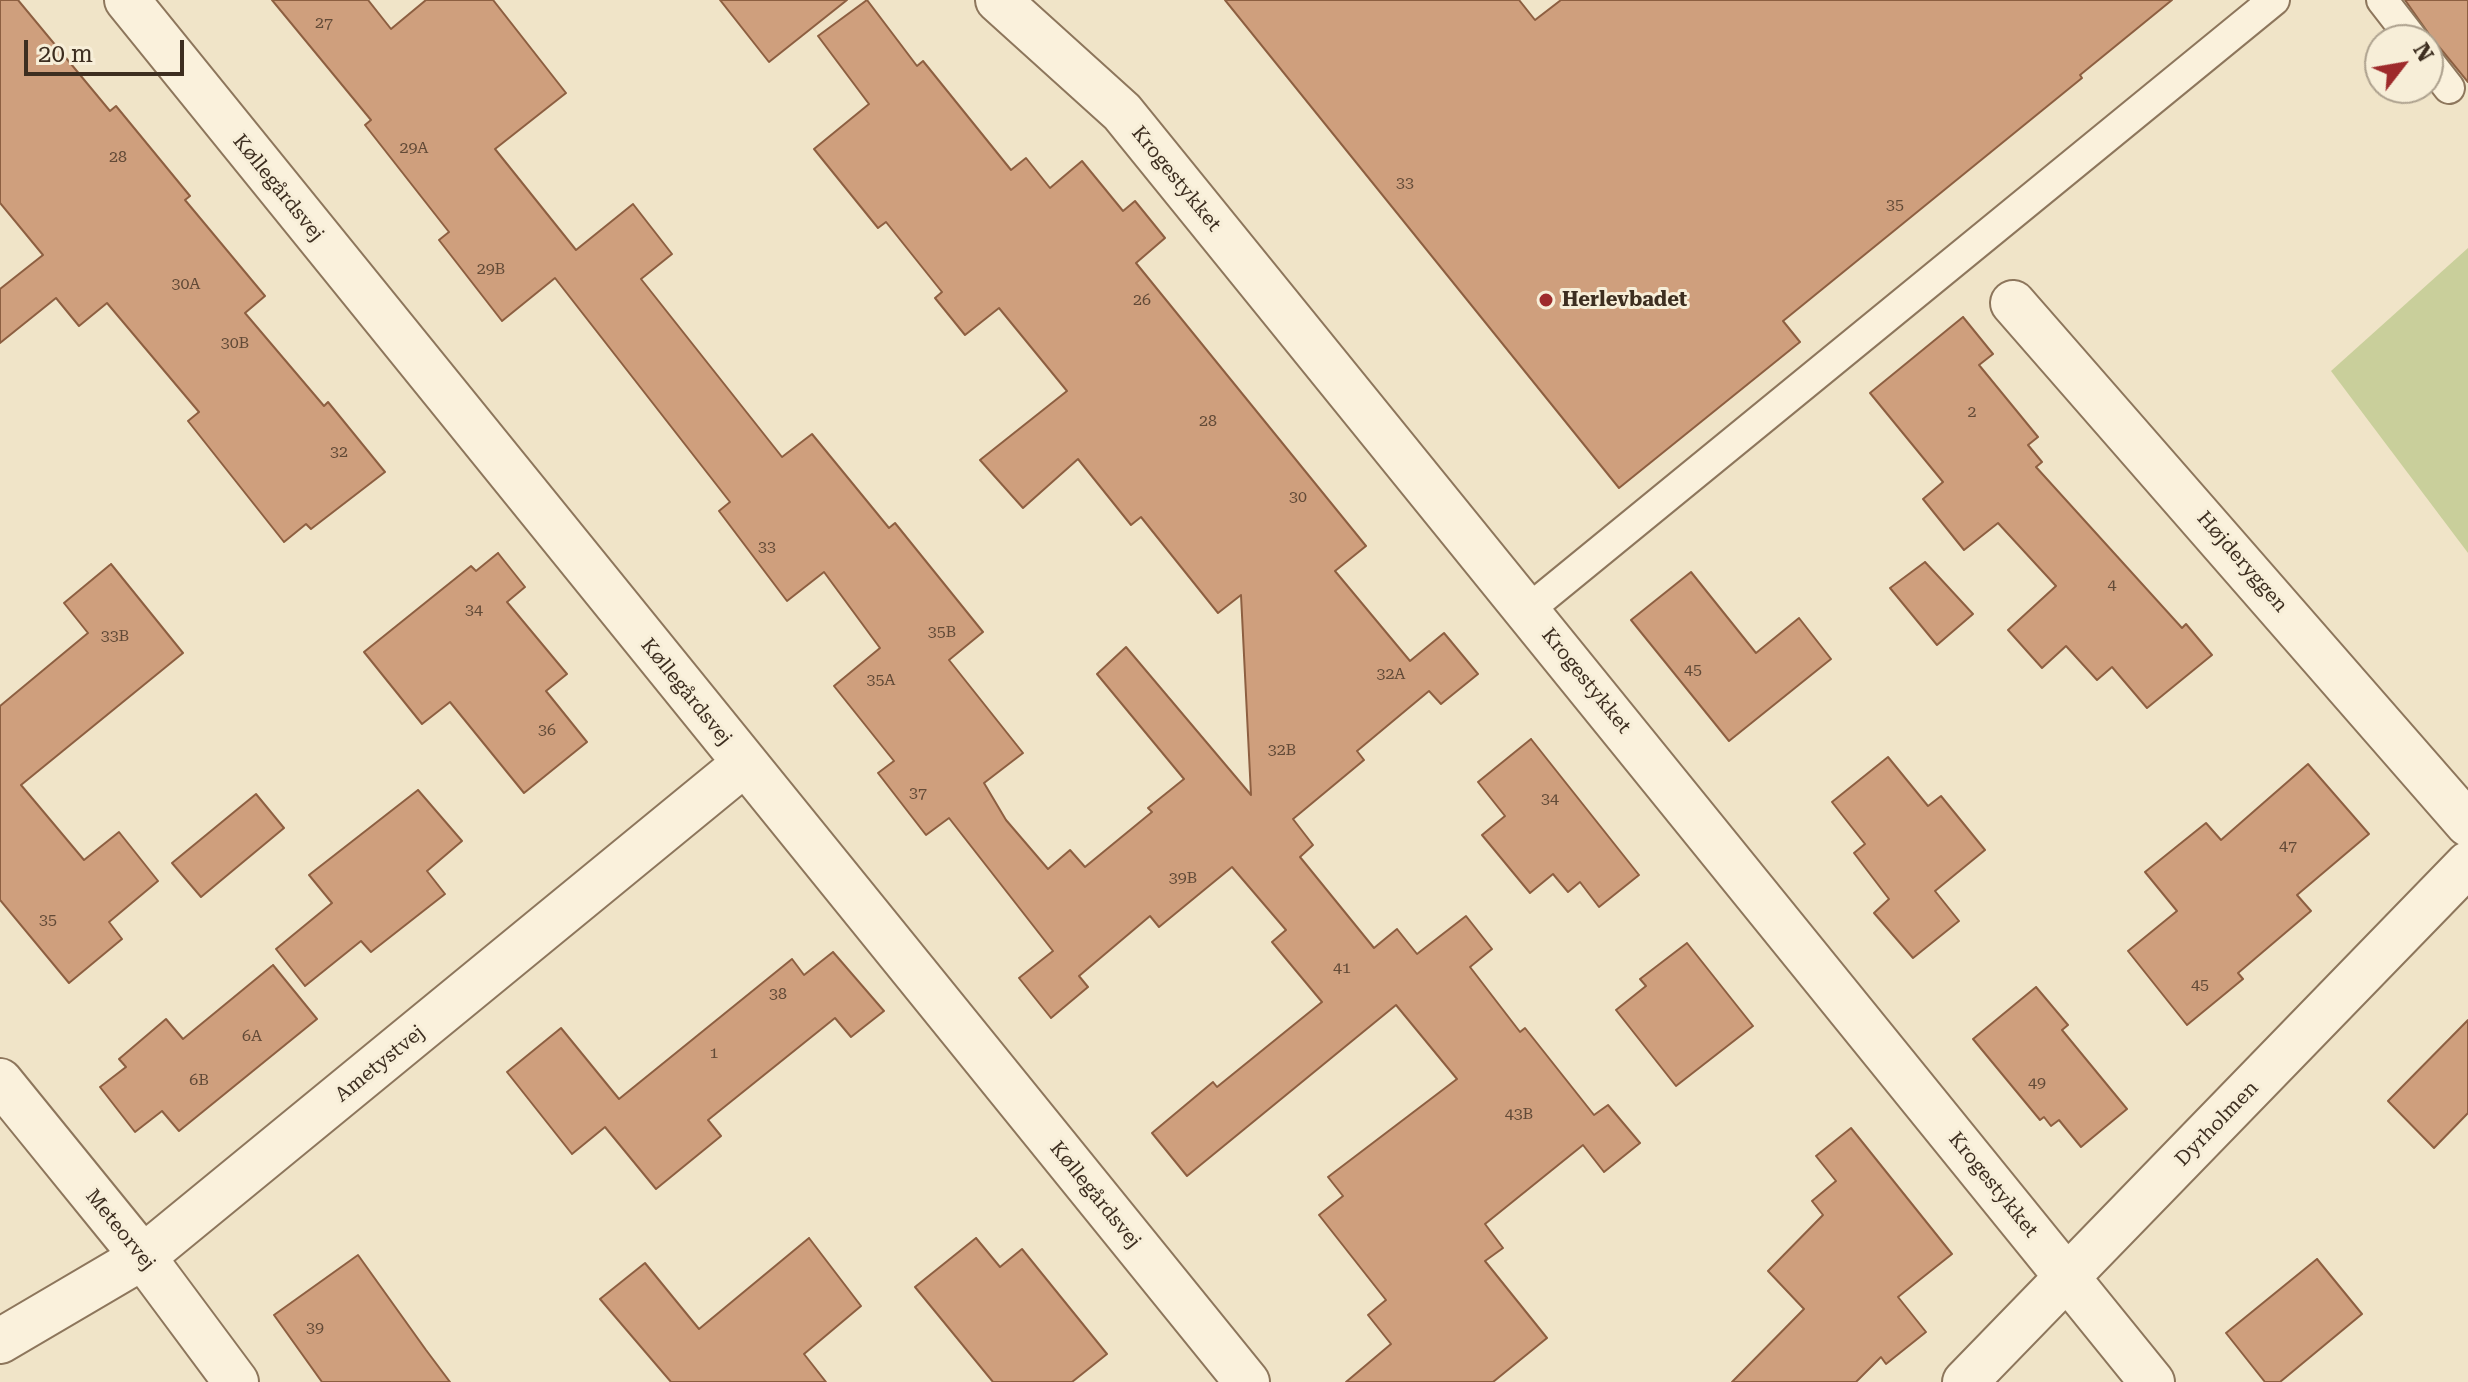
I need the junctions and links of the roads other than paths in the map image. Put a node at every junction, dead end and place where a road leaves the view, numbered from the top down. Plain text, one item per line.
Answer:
1 (127, 0) edge
2 (998, 0) edge
3 (2274, 0) edge
4 (2382, 0) edge
5 (2401, 24) edge
6 (2444, 82) edge
7 (2449, 88) dead end
8 (2013, 303) dead end
9 (1528, 610) junction
10 (744, 764) junction
11 (2468, 824) edge
12 (2468, 864) edge
13 (0, 1081) edge
14 (143, 1257) junction
15 (2068, 1278) junction
16 (0, 1341) edge
17 (236, 1382) edge
18 (1247, 1382) edge
19 (1965, 1382) edge
20 (2152, 1382) edge

1 - 10 street, Køllegårdsvej
2 - 9 street, Krogestykket
3 - 9 lane
4 - 5 lane
6 - 7 lane
8 - 11 street, Højderyggen
9 - 15 street, Krogestykket
10 - 14 street, Ametystvej
10 - 18 street, Køllegårdsvej
12 - 15 street, Dyrholmen
13 - 14 street, Meteorvej
14 - 16 street, Ametystvej
14 - 17 street, Meteorvej
15 - 19 street, Dyrholmen
15 - 20 street, Krogestykket

